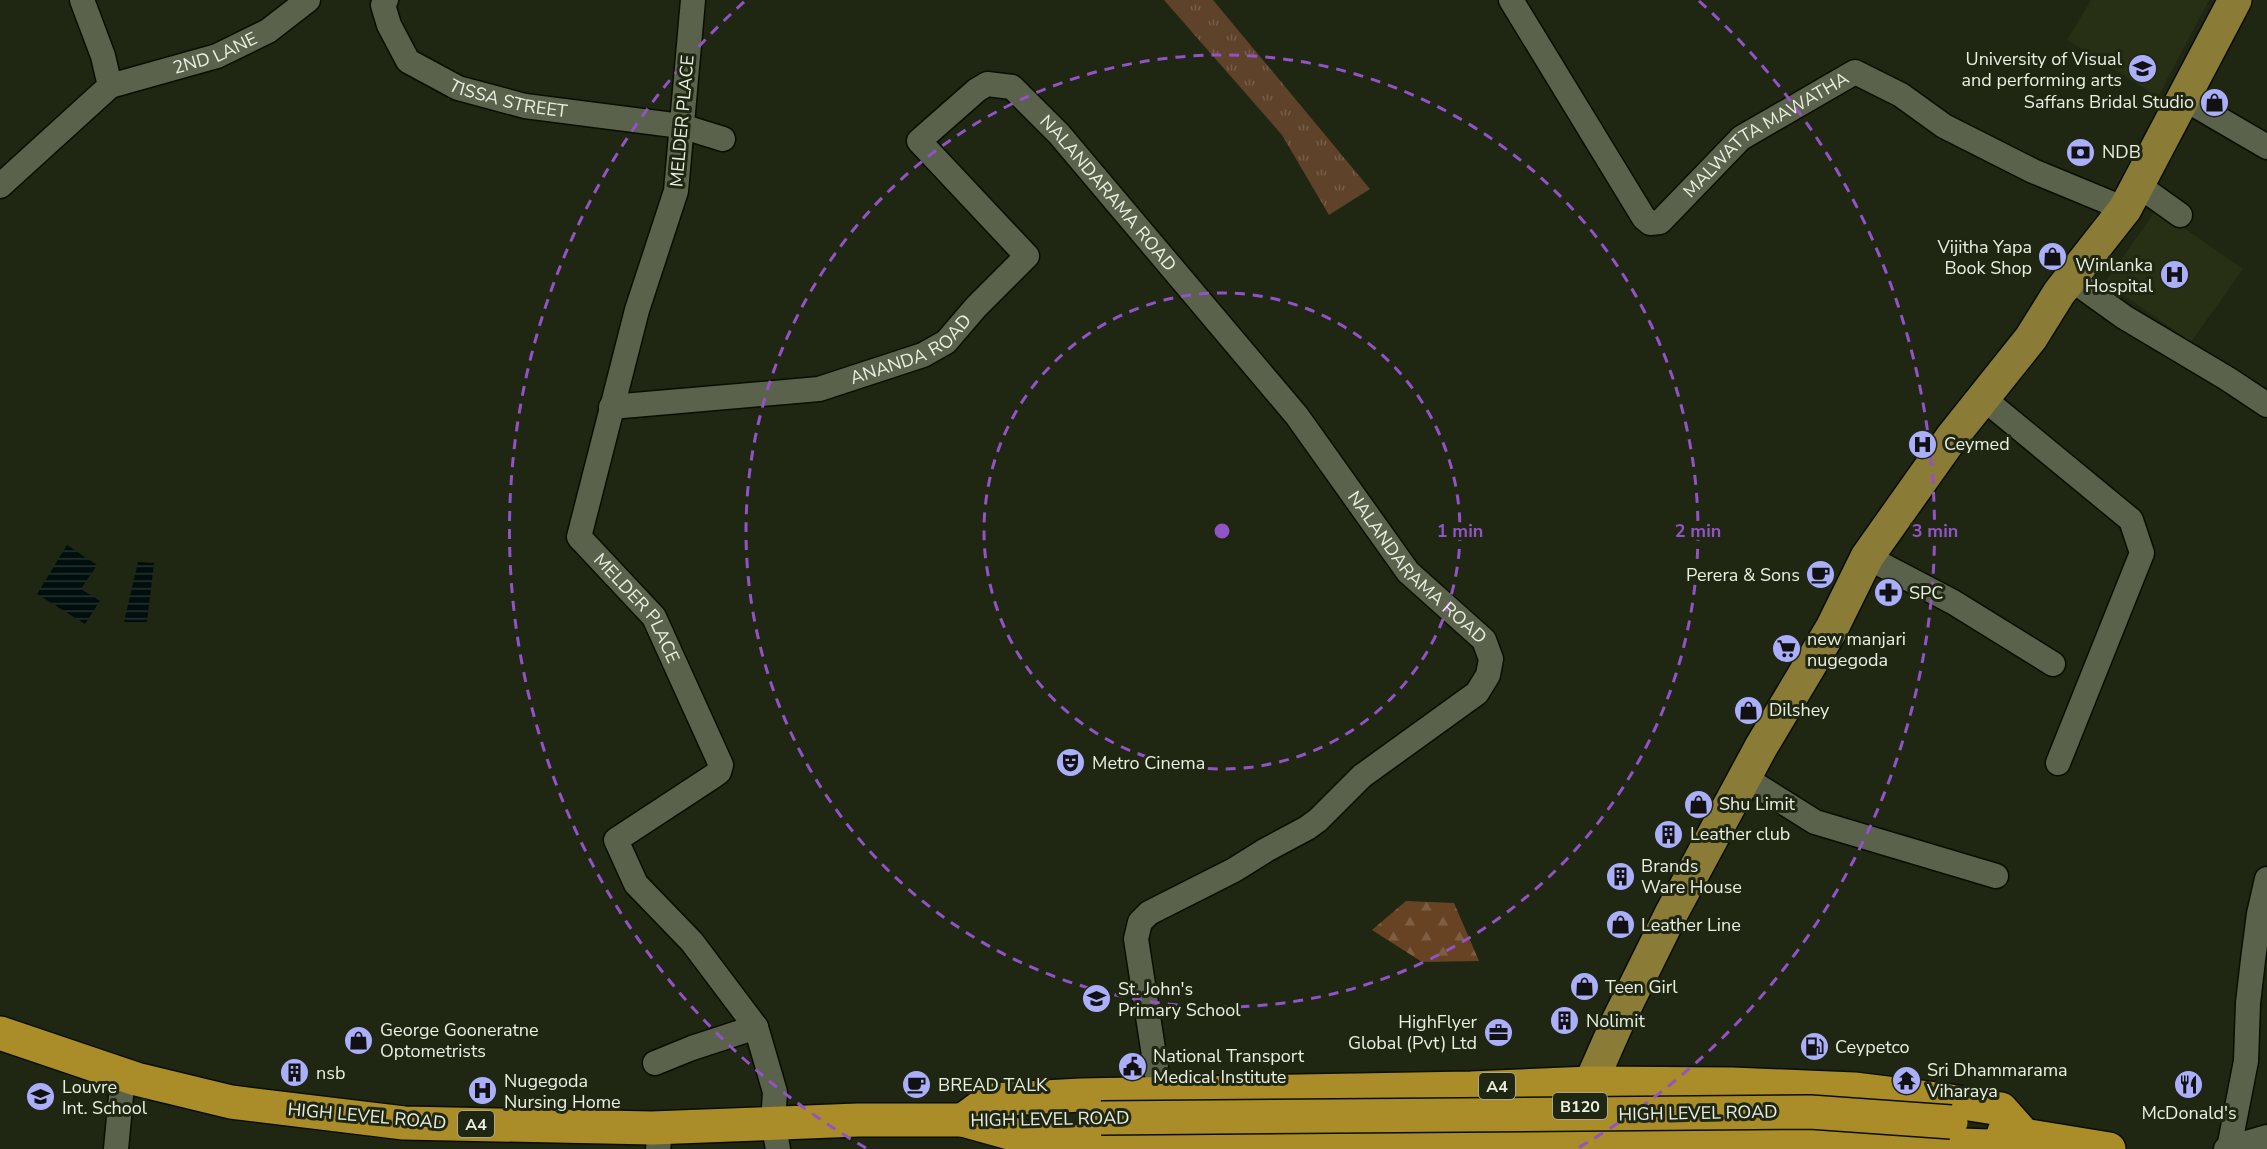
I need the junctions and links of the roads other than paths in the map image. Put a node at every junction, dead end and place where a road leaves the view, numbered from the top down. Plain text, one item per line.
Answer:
1 (82, 0) edge
2 (308, 0) edge
3 (386, 0) edge
4 (693, 0) edge
5 (1511, 0) edge
6 (2235, 0) edge
7 (110, 86) junction
8 (2183, 98) junction
9 (681, 126) junction
10 (723, 139) dead end
11 (919, 141) joint
12 (2267, 147) edge
13 (0, 186) edge
14 (2132, 197) junction
15 (2180, 215) dead end
16 (2071, 279) junction
17 (1983, 398) junction
18 (2267, 405) edge
19 (611, 407) junction
20 (1867, 557) junction
21 (2053, 664) dead end
22 (2058, 763) dead end
23 (1745, 778) junction
24 (1996, 876) dead end
25 (2267, 879) edge
26 (756, 1027) junction
27 (0, 1033) edge
28 (655, 1063) dead end
29 (1594, 1074) junction
30 (123, 1075) junction
31 (1732, 1084) junction
32 (1471, 1088) junction
33 (1160, 1094) junction
34 (963, 1120) junction
35 (776, 1136) edge
36 (2025, 1136) junction
37 (1731, 1137) junction
38 (2267, 1137) edge
39 (659, 1138) edge
40 (1475, 1142) junction
41 (1565, 1144) edge
42 (116, 1149) edge
43 (2109, 1149) edge
44 (2228, 1149) edge

1 - 7 street
2 - 7 street, 2ND LANE
3 - 9 street, TISSA STREET
4 - 9 street, MELDER PLACE
5 - 14 street, MALWATTA MAWATHA
6 - 8 main road, B120
7 - 13 street
8 - 12 street
8 - 14 main road, B120
9 - 10 street, TISSA STREET
9 - 19 street, MELDER PLACE
11 - 19 street, ANANDA ROAD
11 - 33 street, NALANDARAMA ROAD
14 - 15 street
14 - 16 main road, B120
16 - 17 main road, B120
16 - 18 street
17 - 20 main road, B120
17 - 22 street
19 - 26 street, MELDER PLACE
20 - 21 street
20 - 23 main road, B120
23 - 24 street
23 - 29 main road, B120
25 - 44 street
26 - 28 street
26 - 35 street, MELDER PLACE
27 - 30 highway, HIGH LEVEL ROAD / A4
29 - 31 highway, A4
29 - 32 highway, A4
29 - 41 main road, B120
30 - 39 highway, HIGH LEVEL ROAD / A4
30 - 42 street
31 - 36 highway, A4
31 - 37 highway
32 - 33 highway, A4
32 - 40 highway
33 - 34 highway, A4
34 - 35 highway, HIGH LEVEL ROAD / A4
34 - 36 highway, HIGH LEVEL ROAD / A4, bridge
34 - 40 highway, A4
35 - 39 highway, HIGH LEVEL ROAD / A4
36 - 37 highway, A4
36 - 43 highway, HIGH LEVEL ROAD / A4
37 - 41 highway, A4
38 - 44 street
40 - 41 highway, A4

